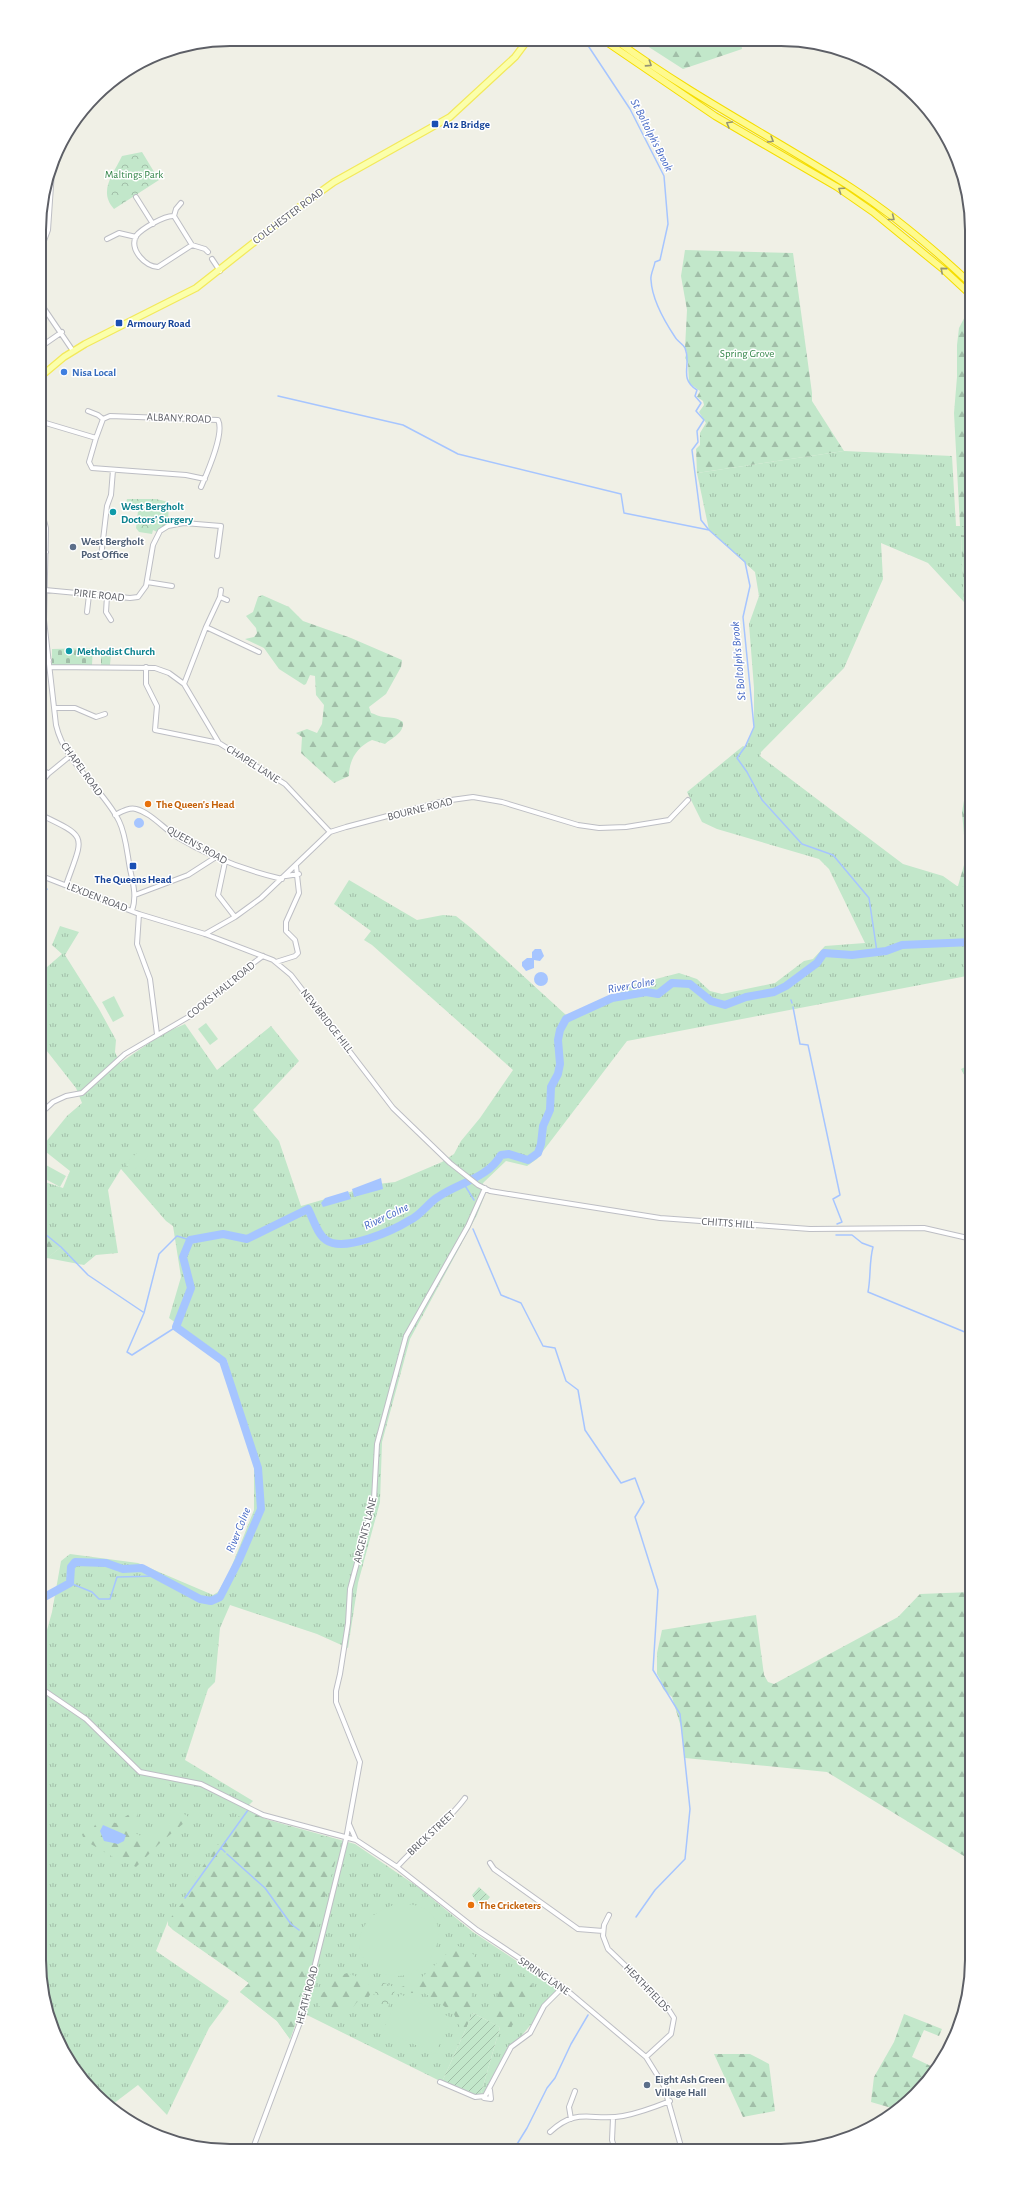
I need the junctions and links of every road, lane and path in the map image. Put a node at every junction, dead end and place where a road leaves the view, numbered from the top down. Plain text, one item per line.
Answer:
1 (523, 46) edge
2 (612, 46) edge
3 (624, 46) edge
4 (136, 197) dead end
5 (49, 202) edge
6 (181, 203) dead end
7 (174, 216) junction
8 (154, 224) junction
9 (46, 235) edge
10 (136, 237) junction
11 (107, 239) dead end
12 (192, 245) junction
13 (208, 252) dead end
14 (212, 259) dead end
15 (220, 271) junction
16 (965, 279) edge
17 (965, 290) edge
18 (46, 311) edge
19 (62, 332) junction
20 (46, 343) edge
21 (73, 351) junction
22 (46, 372) edge
23 (88, 412) dead end
24 (103, 420) junction
25 (46, 423) edge
26 (96, 438) junction
27 (114, 470) junction
28 (205, 479) junction
29 (201, 487) dead end
30 (46, 528) edge
31 (46, 552) edge
32 (217, 556) dead end
33 (101, 558) dead end
34 (148, 582) junction
35 (172, 586) dead end
36 (46, 590) edge
37 (221, 590) dead end
38 (89, 595) junction
39 (107, 596) junction
40 (220, 597) junction
41 (227, 600) dead end
42 (88, 612) dead end
43 (110, 620) dead end
44 (206, 627) junction
45 (46, 636) edge
46 (259, 652) dead end
47 (49, 660) junction
48 (46, 661) edge
49 (50, 667) junction
50 (146, 667) junction
51 (184, 684) junction
52 (55, 708) junction
53 (105, 714) dead end
54 (219, 743) junction
55 (70, 756) junction
56 (48, 774) joint
57 (46, 776) edge
58 (688, 800) dead end
59 (115, 814) junction
60 (46, 817) edge
61 (330, 832) junction
62 (216, 857) junction
63 (225, 862) junction
64 (296, 866) junction
65 (299, 874) junction
66 (284, 877) junction
67 (46, 878) edge
68 (66, 885) junction
69 (135, 895) junction
70 (132, 911) junction
71 (139, 914) junction
72 (235, 917) junction
73 (205, 934) junction
74 (263, 956) junction
75 (276, 962) junction
76 (157, 1034) junction
77 (46, 1108) edge
78 (485, 1188) junction
79 (965, 1238) edge
80 (46, 1692) edge
81 (465, 1798) dead end
82 (348, 1824) junction
83 (346, 1839) junction
84 (356, 1840) junction
85 (490, 1863) dead end
86 (397, 1867) junction
87 (609, 1915) dead end
88 (603, 1931) junction
89 (563, 1987) junction
90 (646, 2057) junction
91 (440, 2082) dead end
92 (576, 2091) dead end
93 (670, 2101) junction
94 (571, 2118) junction
95 (613, 2118) junction
96 (550, 2132) dead end
97 (254, 2144) edge
98 (613, 2144) edge
99 (681, 2144) edge

1 - 15 main road, COLCHESTER ROAD
17 -> 2 highway
3 -> 16 highway
4 - 8 street
5 - 9 street
6 - 7 street
7 - 8 street
7 - 12 street
8 - 10 street
10 - 11 street
10 - 12 street
12 - 13 street
14 - 15 street
15 - 21 main road, COLCHESTER ROAD
18 - 19 street
19 - 20 street
19 - 21 street
21 - 22 main road, COLCHESTER ROAD
23 - 24 street
24 - 26 street
24 - 28 street, ALBANY ROAD
25 - 26 street
26 - 27 street
27 - 28 street
27 - 33 street
28 - 29 street, ALBANY ROAD
30 - 31 street, CHAPEL ROAD
32 - 34 street
34 - 35 street
34 - 39 street, PIRIE ROAD
36 - 38 street, PIRIE ROAD
37 - 40 street
38 - 39 street, PIRIE ROAD
38 - 42 street
39 - 43 street
40 - 41 street
40 - 44 street
44 - 46 street
44 - 51 street
45 - 47 street, CHAPEL ROAD
47 - 48 street
47 - 49 street, CHAPEL ROAD
49 - 50 street, CHAPEL LANE
49 - 52 street, CHAPEL ROAD
50 - 51 street, CHAPEL LANE
50 - 54 street
51 - 54 street, CHAPEL LANE
52 - 53 street
52 - 55 street, CHAPEL ROAD
54 - 61 street, CHAPEL LANE
55 - 56 street
55 - 59 street, CHAPEL ROAD
56 - 57 street
58 - 61 street, BOURNE ROAD
59 - 62 street, QUEEN'S ROAD
59 - 69 street, CHAPEL ROAD
60 - 68 street
61 - 64 street, BOURNE ROAD
62 - 63 street, QUEEN'S ROAD
62 - 69 street
63 - 66 street, QUEEN'S ROAD
63 - 72 street
64 - 65 street
64 - 66 street, BOURNE ROAD
65 - 66 street
65 - 75 street
66 - 72 street, BOURNE ROAD
67 - 68 street, LEXDEN ROAD
68 - 70 street, LEXDEN ROAD
69 - 70 street, CHAPEL ROAD
70 - 71 street, NEWBRIDGE HILL
71 - 73 street, NEWBRIDGE HILL
71 - 76 street
72 - 73 street, BOURNE ROAD
73 - 74 street, NEWBRIDGE HILL
74 - 75 street, NEWBRIDGE HILL
74 - 76 street, COOKS HALL ROAD
75 - 78 street, NEWBRIDGE HILL
76 - 77 street, COOKS HALL ROAD
78 - 79 street, CHITTS HILL
78 - 82 street, ARGENTS LANE
80 - 83 street, SPRING LANE
81 - 86 street, BRICK STREET
82 - 83 street, ARGENTS LANE
82 - 84 street
83 - 84 street, SPRING LANE
83 - 97 street, HEATH ROAD
84 - 86 street, SPRING LANE
85 - 88 street
86 - 89 street, SPRING LANE
87 - 88 street
88 - 90 street, HEATHFIELDS
89 - 90 street, SPRING LANE
89 - 91 street
90 - 93 street, SPRING LANE
92 - 94 street
93 - 95 street
93 - 99 street, SPRING LANE
94 - 95 street
94 - 96 street
95 - 98 street

